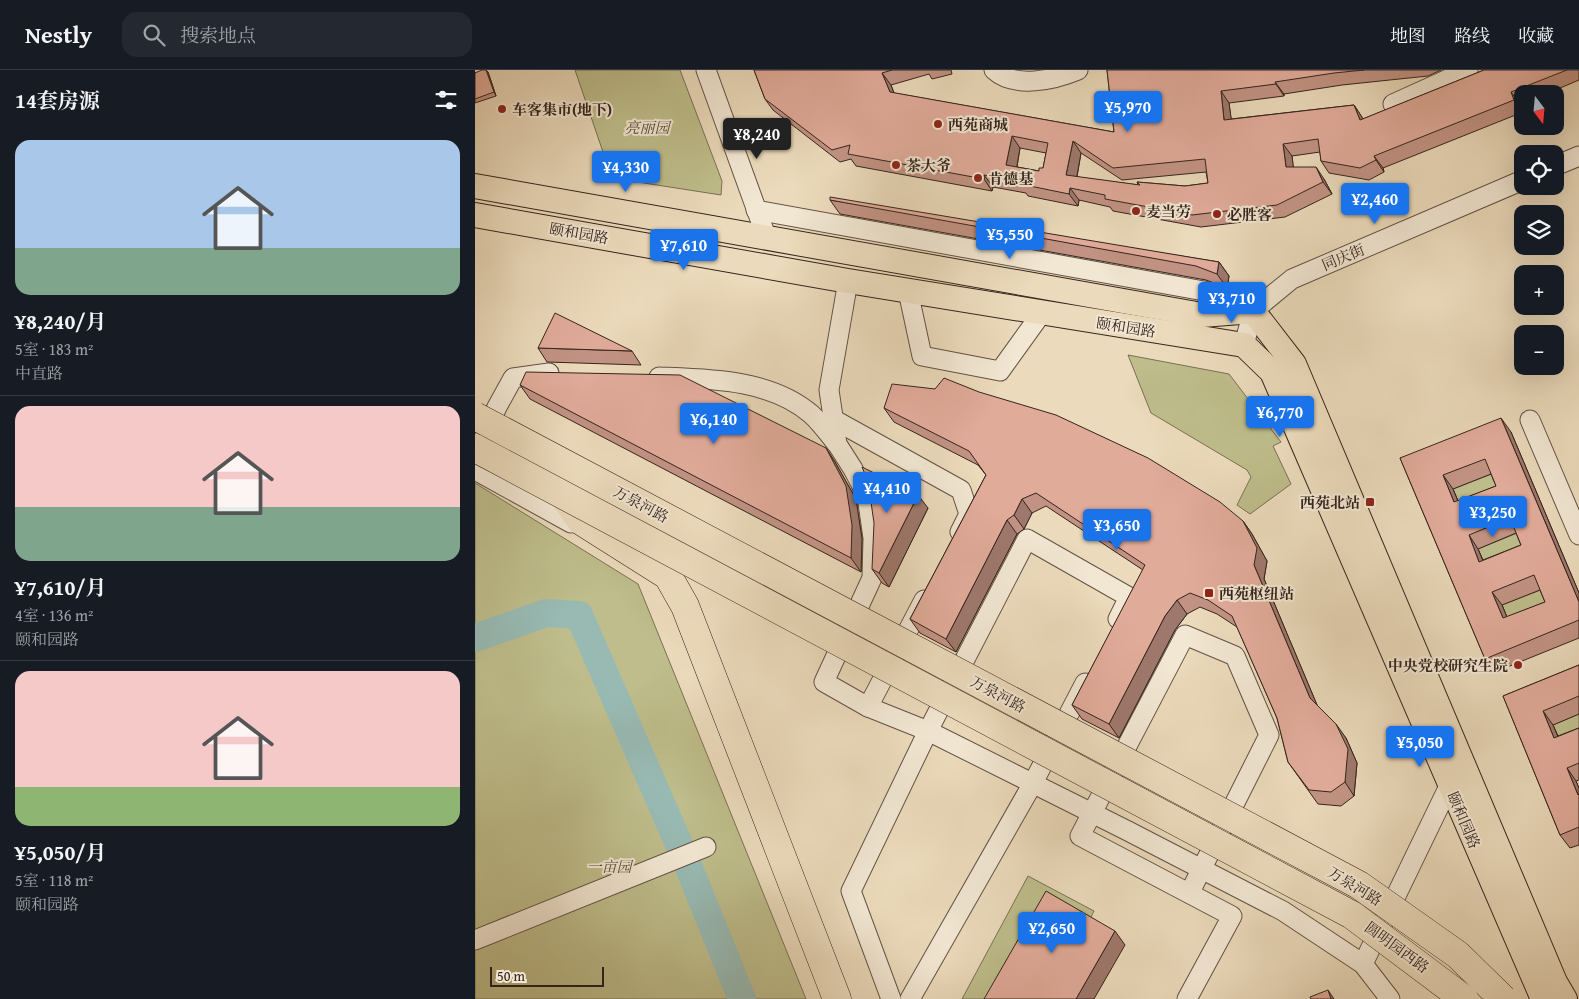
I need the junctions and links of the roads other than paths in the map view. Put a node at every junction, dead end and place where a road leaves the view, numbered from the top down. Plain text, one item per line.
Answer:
1 (706, 70) edge
2 (994, 70) edge
3 (1078, 70) edge
4 (1468, 70) edge
5 (1393, 104) edge
6 (1579, 156) edge
7 (1564, 162) edge
8 (1514, 184) edge
9 (475, 186) edge
10 (757, 210) junction
11 (475, 215) edge
12 (766, 236) junction
13 (848, 281) junction
14 (908, 291) junction
15 (1253, 311) junction
16 (1041, 314) junction
17 (1245, 345) junction
18 (569, 374) edge
19 (644, 377) edge
20 (475, 416) edge
21 (831, 418) junction
22 (1530, 420) dead end
23 (837, 444) junction
24 (475, 448) edge
25 (475, 458) edge
26 (475, 470) edge
27 (568, 511) junction
28 (1579, 535) edge
29 (952, 548) edge
30 (932, 586) edge
31 (1110, 634) edge
32 (1093, 666) edge
33 (868, 707) junction
34 (928, 732) junction
35 (1033, 783) junction
36 (1449, 786) junction
37 (1091, 812) junction
38 (706, 847) dead end
39 (1201, 868) junction
40 (1190, 892) junction
41 (1352, 915) joint
42 (475, 940) edge
43 (1363, 964) junction
44 (837, 999) edge
45 (891, 999) edge
46 (910, 999) edge
47 (1187, 999) edge
48 (1390, 999) edge
49 (1464, 999) edge
50 (1503, 999) edge
51 (1543, 999) edge
52 (1565, 999) edge

1 - 10 street
2 - 3 street
4 - 5 street
6 - 7 street
8 - 15 street, 同庆街
9 - 12 main road, 颐和园路
10 - 12 street
10 - 15 street
11 - 13 main road, 颐和园路
12 - 15 main road, 颐和园路
13 - 14 main road, 颐和园路
13 - 21 street
14 - 16 main road, 颐和园路
14 - 16 street
15 - 17 street
15 - 52 main road, 颐和园路
16 - 17 main road, 颐和园路
17 - 36 main road, 颐和园路
18 - 25 street
19 - 23 street
20 - 50 highway, 万泉河路, bridge
21 - 23 street
21 - 29 street
22 - 28 street
23 - 33 street
24 - 27 highway, 万泉河路, bridge
26 - 27 street
27 - 41 highway, 万泉河路, bridge
27 - 44 highway
30 - 33 street
31 - 34 street
32 - 35 street
33 - 34 street
34 - 35 street
34 - 45 street
35 - 37 street
35 - 46 street
36 - 43 street
36 - 51 main road, 颐和园路
37 - 39 street
37 - 39 street
37 - 40 street
38 - 42 street
39 - 40 street
39 - 43 street
40 - 47 street
41 - 49 highway, 圆明园西路, bridge
43 - 48 street

